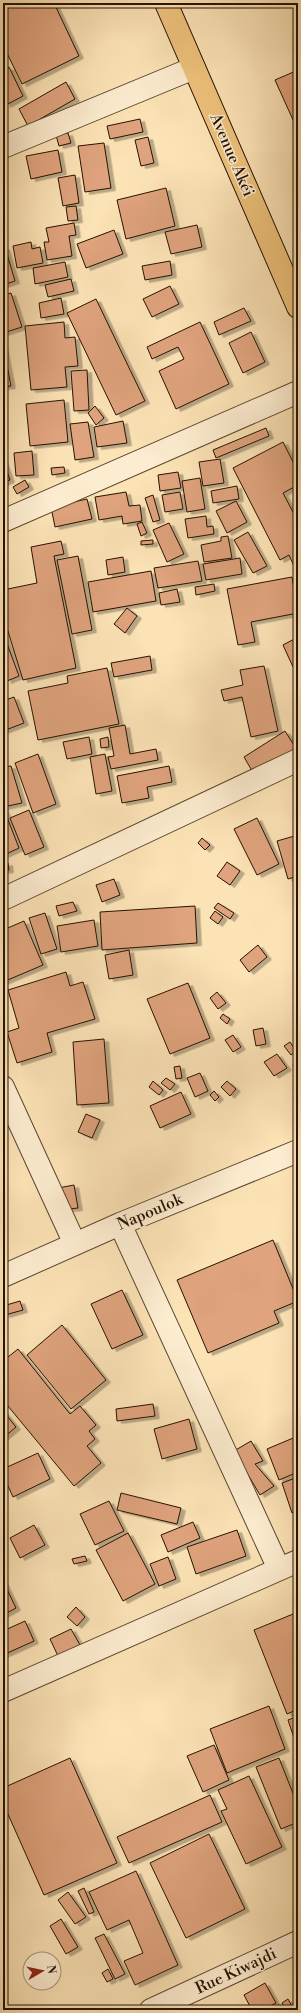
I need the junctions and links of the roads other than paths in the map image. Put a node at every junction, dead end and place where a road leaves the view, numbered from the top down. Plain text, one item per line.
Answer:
1 (166, 3) edge
2 (194, 68) junction
3 (3, 147) edge
4 (298, 307) edge
5 (298, 392) edge
6 (3, 521) edge
7 (298, 760) edge
8 (3, 899) edge
9 (3, 1087) edge
10 (298, 1151) edge
11 (120, 1224) junction
12 (75, 1244) junction
13 (3, 1276) edge
14 (288, 1565) edge
15 (3, 1691) edge
16 (298, 1942) edge
17 (151, 2010) edge

1 - 2 main road, Avenue Akéi
2 - 3 street
2 - 4 main road, Avenue Akéi
5 - 6 street
7 - 8 street
9 - 12 street
10 - 11 street, Napoulok
11 - 12 street, Napoulok
11 - 14 street
12 - 13 street, Napoulok
14 - 15 street
16 - 17 street, Rue Kiwajdi

